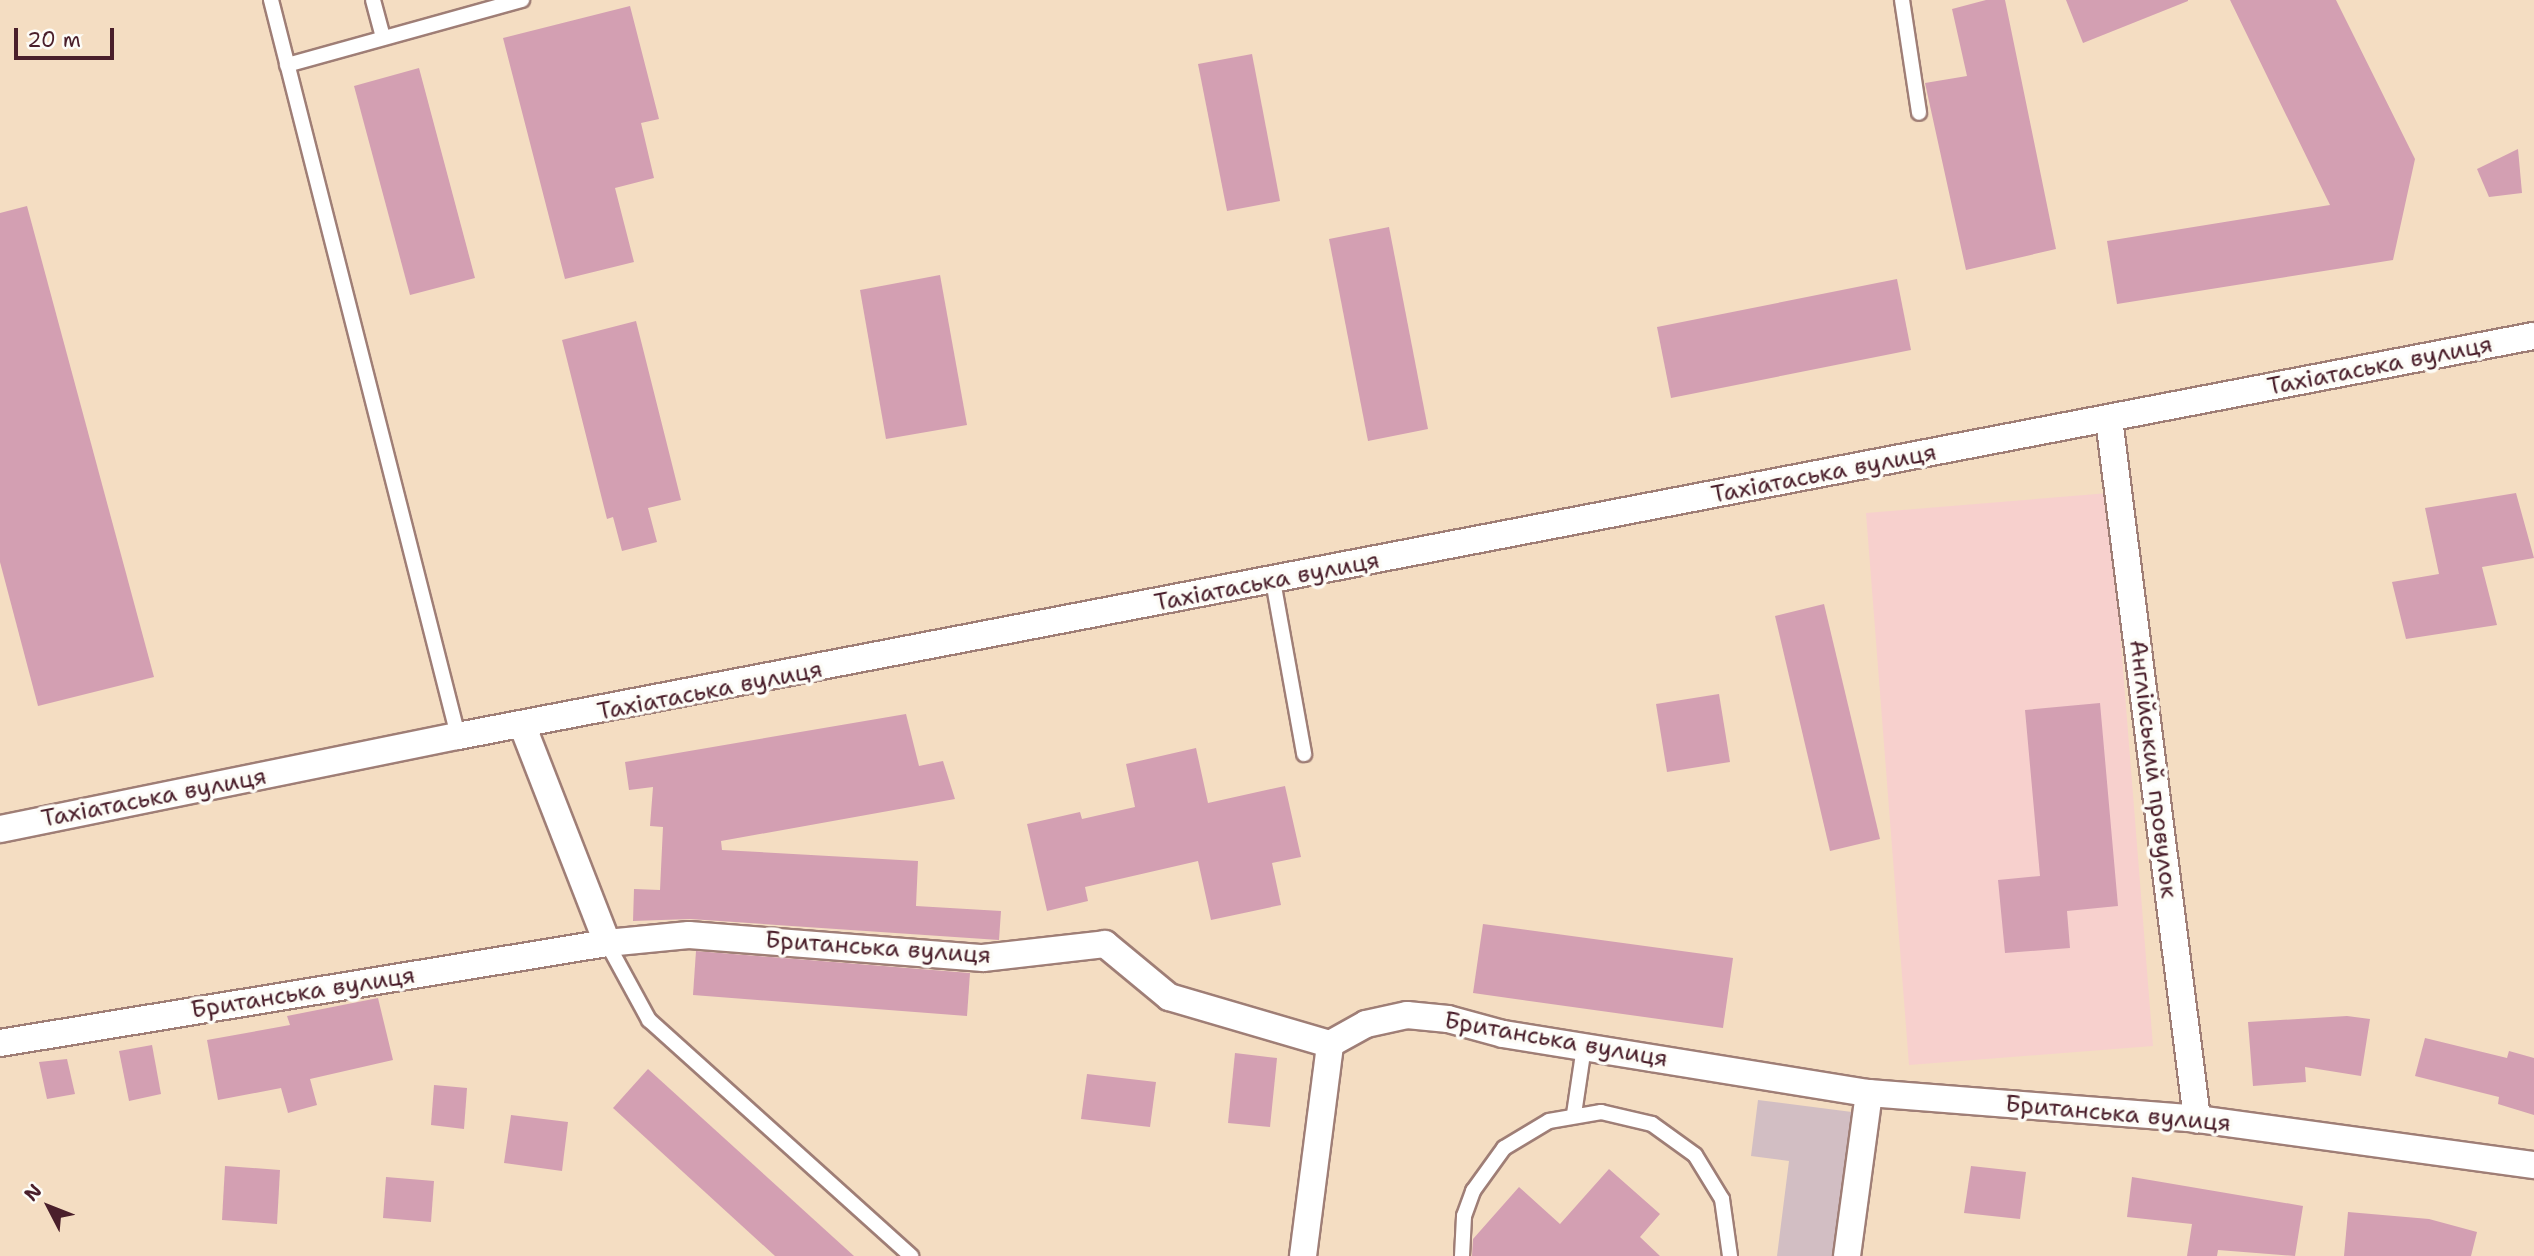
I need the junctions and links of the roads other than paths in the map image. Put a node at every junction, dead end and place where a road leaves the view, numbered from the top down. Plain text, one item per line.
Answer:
1 (271, 0) edge
2 (373, 0) edge
3 (522, 0) edge
4 (1902, 0) edge
5 (383, 38) junction
6 (287, 65) junction
7 (1919, 113) dead end
8 (2534, 335) edge
9 (2109, 419) junction
10 (1273, 581) junction
11 (523, 727) junction
12 (458, 736) junction
13 (1304, 754) dead end
14 (0, 829) edge
15 (607, 943) junction
16 (0, 1043) edge
17 (1329, 1044) junction
18 (1584, 1046) junction
19 (1870, 1093) junction
20 (1574, 1114) junction
21 (2197, 1119) junction
22 (2534, 1165) edge
23 (911, 1256) edge
24 (1303, 1256) edge
25 (1462, 1256) edge
26 (1730, 1256) edge
27 (1847, 1256) edge

1 - 6 lane
2 - 5 lane
3 - 5 lane
4 - 7 lane
5 - 6 lane
6 - 12 lane
8 - 9 street, Тахіатаська вулиця
9 - 10 street, Тахіатаська вулиця
9 - 21 street, Англійський провулок
10 - 11 street, Тахіатаська вулиця
10 - 13 lane
11 - 12 street, Тахіатаська вулиця
11 - 15 street
12 - 14 street, Тахіатаська вулиця
15 - 16 street, Британська вулиця
15 - 17 street, Британська вулиця
15 - 23 lane
17 - 18 street, Британська вулиця
17 - 24 street
18 - 19 street, Британська вулиця
18 - 20 lane
19 - 21 street, Британська вулиця
19 - 27 street
20 - 25 lane
20 - 26 lane
21 - 22 street, Британська вулиця

